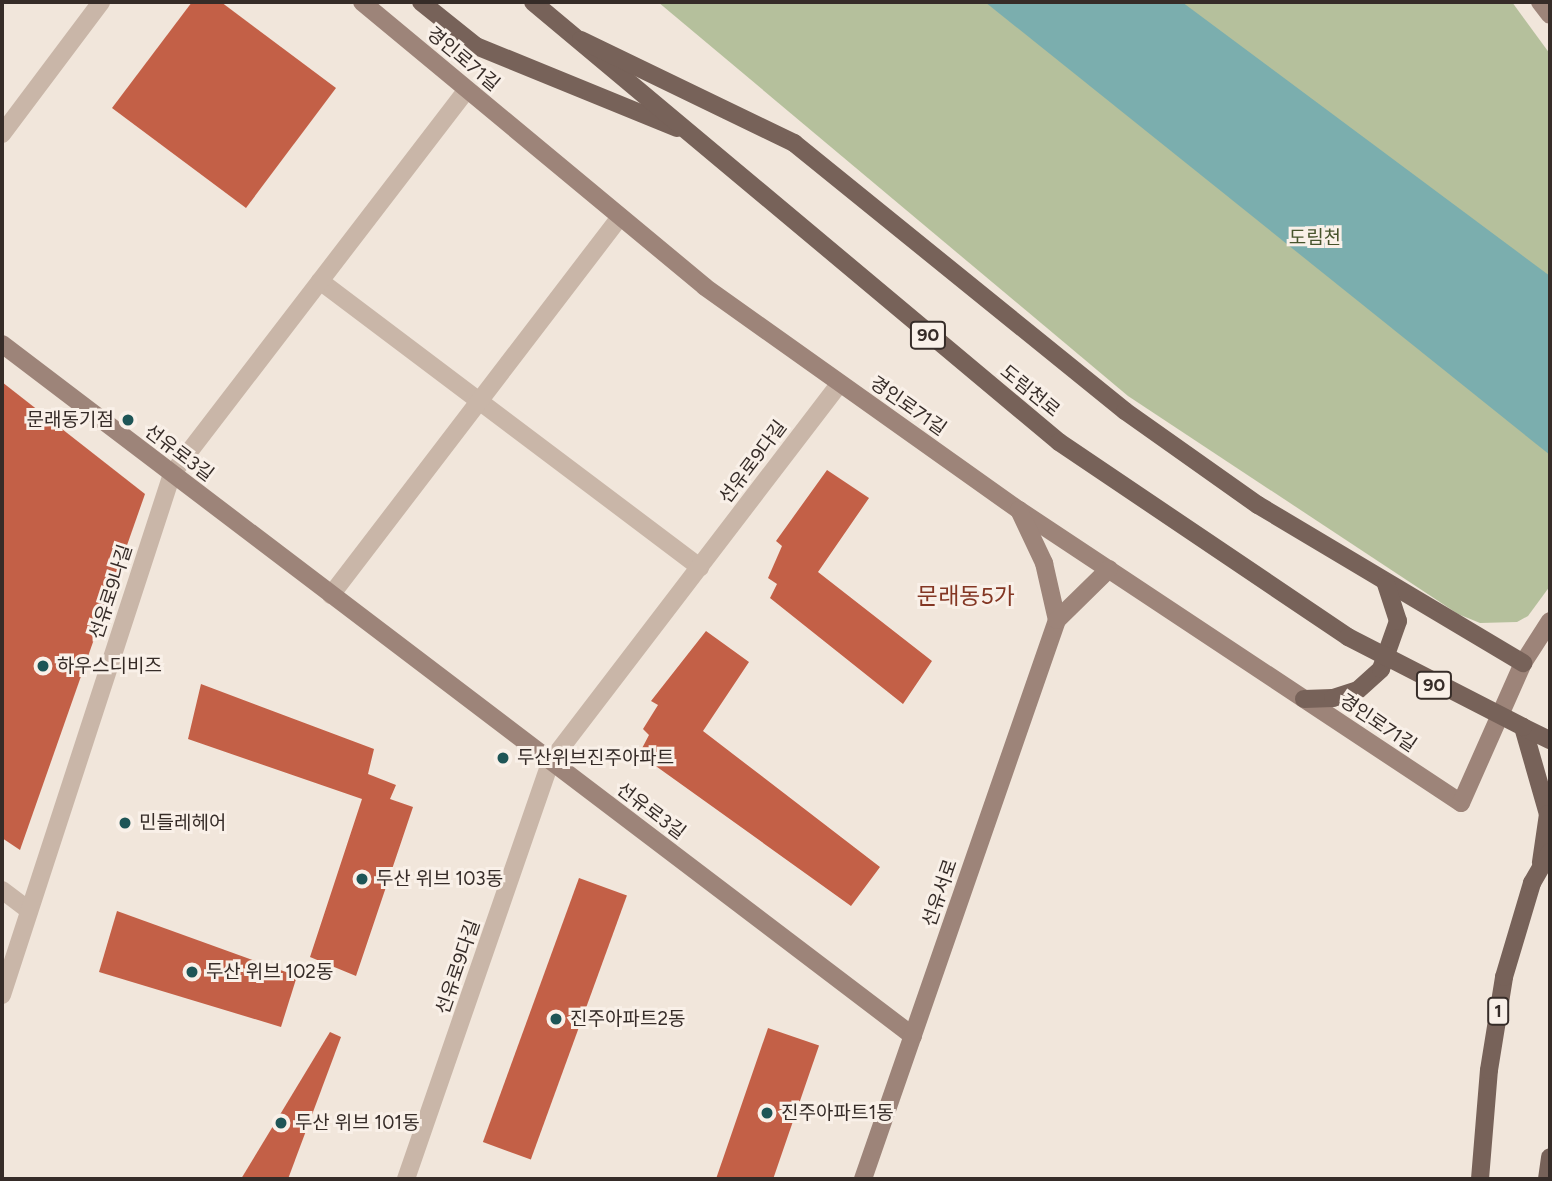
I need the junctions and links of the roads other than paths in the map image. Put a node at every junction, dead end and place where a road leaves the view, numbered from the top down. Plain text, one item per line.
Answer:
1 (101, 2) edge
2 (362, 2) edge
3 (421, 2) edge
4 (533, 2) edge
5 (1540, 2) edge
6 (1550, 15) edge
7 (581, 40) junction
8 (467, 90) junction
9 (2, 134) edge
10 (690, 134) junction
11 (620, 216) junction
12 (320, 281) junction
13 (2, 345) edge
14 (839, 384) junction
15 (479, 401) junction
16 (172, 474) junction
17 (1019, 510) junction
18 (700, 567) junction
19 (1109, 569) junction
20 (1386, 583) junction
21 (331, 595) junction
22 (1057, 620) junction
23 (1550, 621) edge
24 (1523, 663) junction
25 (1304, 699) junction
26 (1550, 725) edge
27 (1523, 727) junction
28 (1550, 740) edge
29 (551, 761) junction
30 (1545, 859) edge
31 (2, 890) edge
32 (29, 911) junction
33 (2, 995) edge
34 (913, 1036) junction
35 (1550, 1157) edge
36 (406, 1179) edge
37 (863, 1179) edge
38 (1480, 1179) edge
39 (1547, 1179) edge

1 - 9 street
2 - 8 street, 경인로71길
3 - 10 main road
4 - 7 main road, 도림천로 / 90
5 - 6 street
7 - 10 main road, 도림천로 / 90
7 - 20 main road
8 - 11 street, 경인로71길
8 - 12 street, 선유로9나길
10 - 27 main road, 도림천로 / 90, bridge
11 - 14 street, 경인로71길
11 - 15 street
12 - 15 street
12 - 16 street, 선유로9나길
13 - 16 street, 선유로3길
14 - 17 street, 경인로71길
14 - 18 street, 선유로9다길
15 - 18 street
15 - 21 street
16 - 21 street, 선유로3길
16 - 32 street, 선유로9나길
17 - 19 street, 경인로71길
17 - 22 street
18 - 29 street, 선유로9다길
19 - 22 street, 선유서로
19 - 25 street, 경인로71길
20 - 24 main road
20 - 25 main road
21 - 29 street, 선유로3길
22 - 34 street, 선유서로
23 - 24 street
24 - 25 street, 경인로71길
26 - 27 main road
27 - 28 main road, 도림천로 / 90
27 - 30 main road, 1
29 - 34 street, 선유로3길
29 - 36 street, 선유로9다길
30 - 38 main road, 1
31 - 32 street
32 - 33 street, 선유로9나길
34 - 37 street, 선유서로
35 - 39 main road

